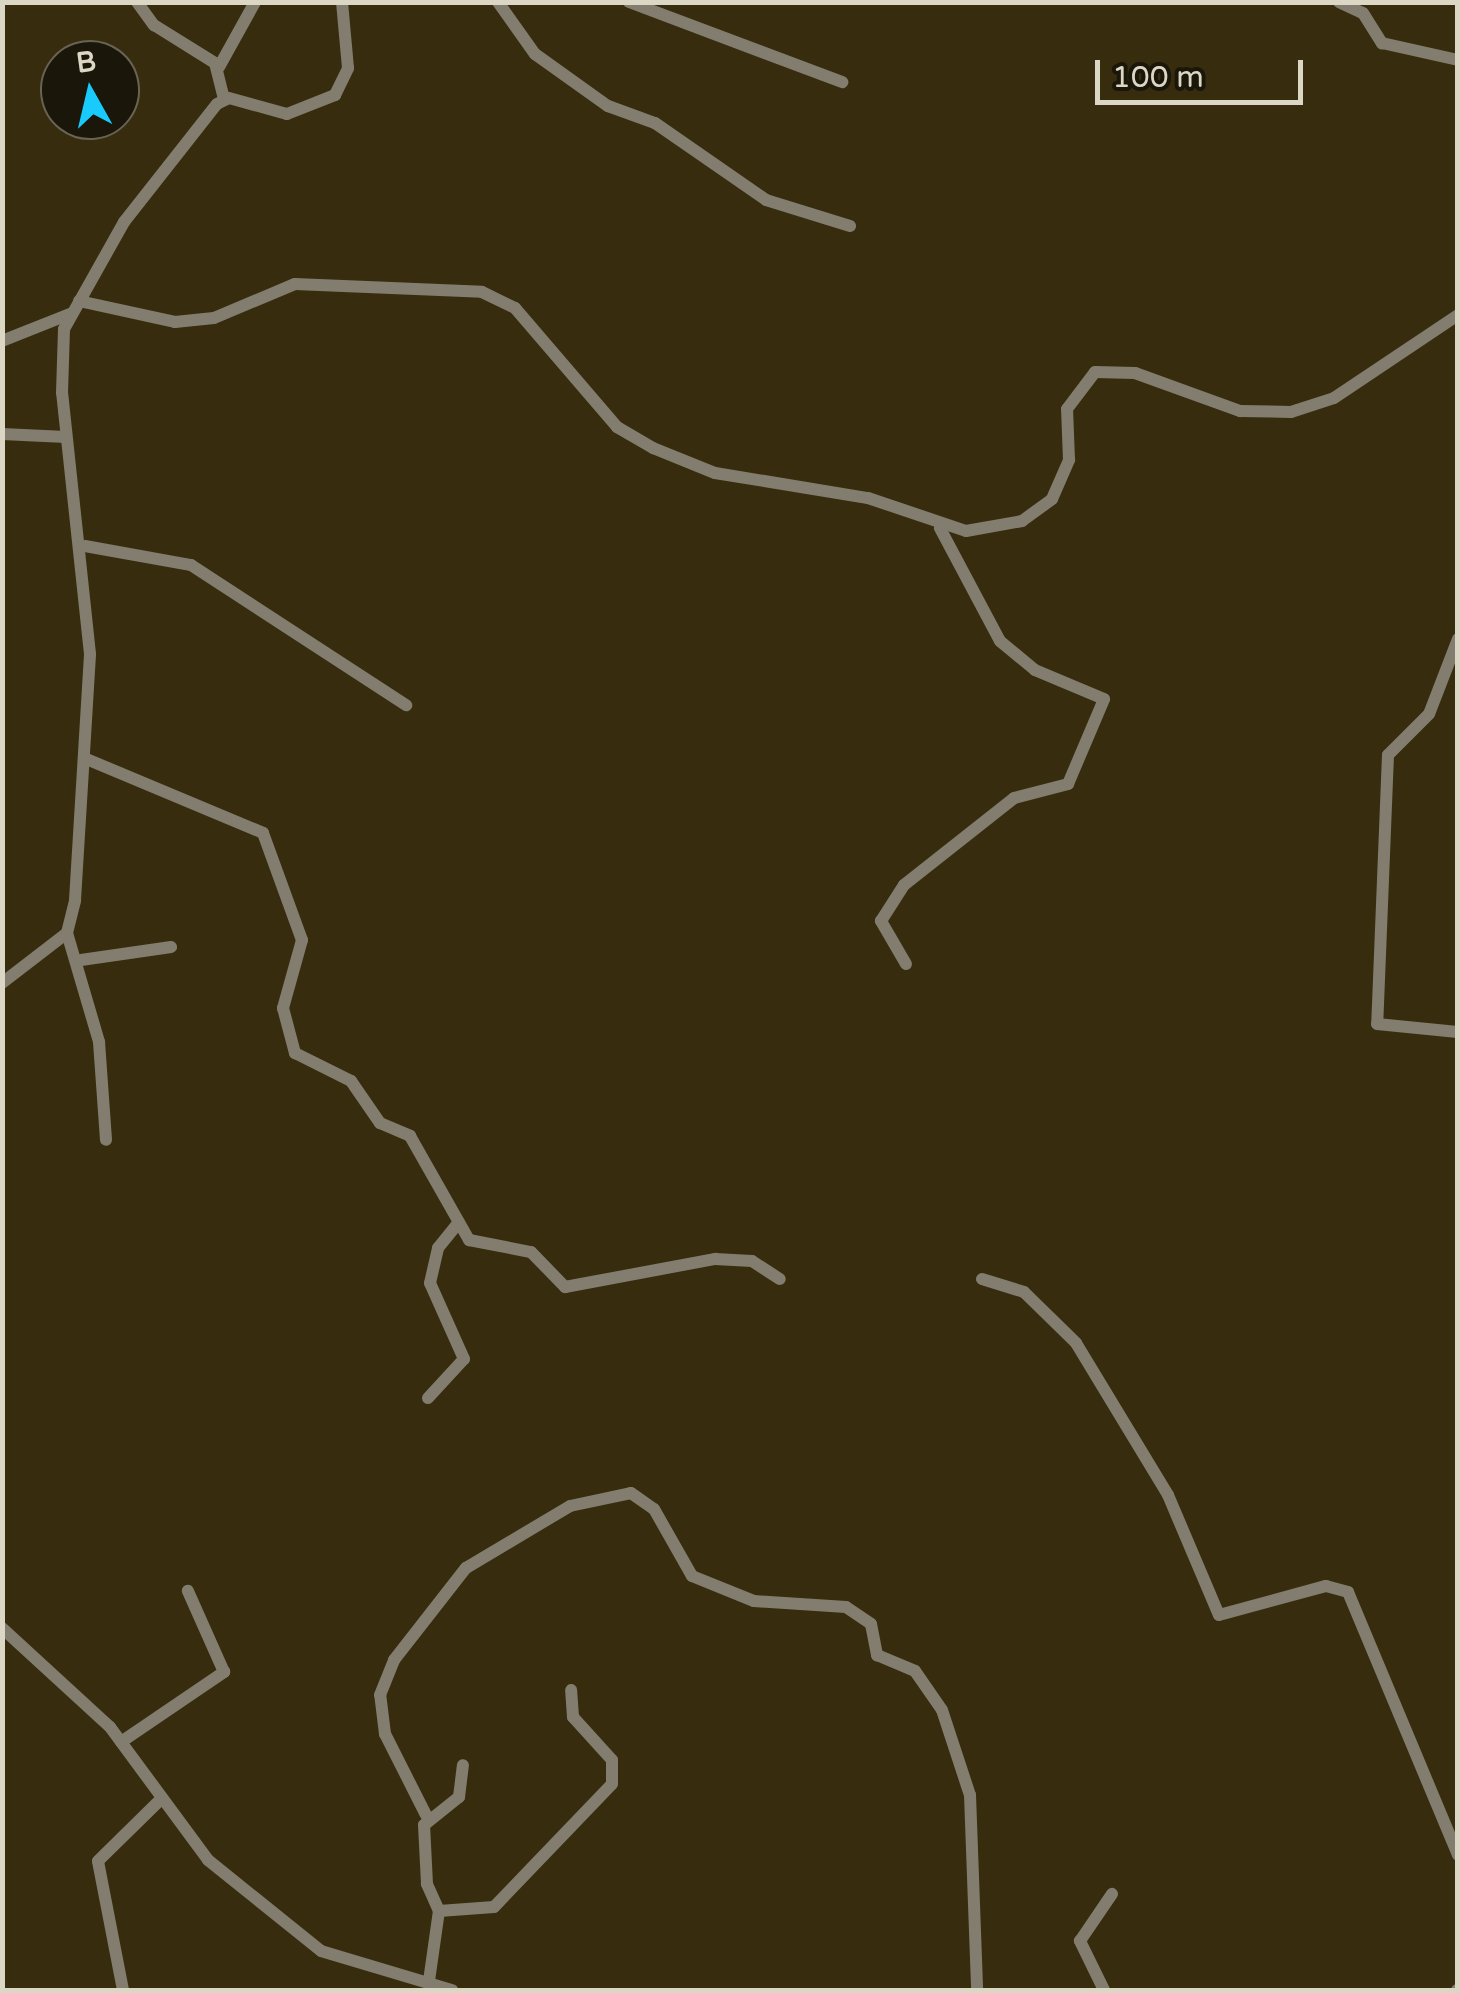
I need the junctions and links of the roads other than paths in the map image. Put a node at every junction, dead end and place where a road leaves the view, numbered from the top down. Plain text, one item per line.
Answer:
1 (137, 2) edge
2 (255, 2) edge
3 (342, 2) edge
4 (498, 2) edge
5 (629, 2) edge
6 (1339, 2) edge
7 (1458, 60) edge
8 (219, 68) junction
9 (842, 82) dead end
10 (224, 99) junction
11 (850, 226) dead end
12 (79, 302) junction
13 (70, 314) junction
14 (1458, 315) edge
15 (2, 340) edge
16 (2, 434) edge
17 (66, 438) junction
18 (939, 526) junction
19 (85, 546) junction
20 (1458, 639) edge
21 (406, 704) dead end
22 (84, 758) junction
23 (67, 933) junction
24 (171, 947) dead end
25 (81, 960) junction
26 (906, 964) dead end
27 (2, 984) edge
28 (1458, 1032) edge
29 (106, 1140) dead end
30 (459, 1222) junction
31 (780, 1279) dead end
32 (982, 1280) dead end
33 (428, 1398) dead end
34 (188, 1591) dead end
35 (2, 1628) edge
36 (571, 1690) dead end
37 (121, 1742) junction
38 (463, 1764) dead end
39 (158, 1802) junction
40 (426, 1815) junction
41 (1458, 1855) edge
42 (1112, 1894) dead end
43 (438, 1911) junction
44 (430, 1981) junction
45 (122, 1990) edge
46 (452, 1990) edge
47 (977, 1990) edge
48 (1104, 1990) edge

1 - 8 street
2 - 8 street
3 - 10 street
4 - 11 street
5 - 9 street
6 - 7 street
8 - 10 street
10 - 12 street
12 - 13 street
12 - 18 street
13 - 15 street
13 - 17 street
14 - 18 street
16 - 17 street
17 - 19 street
18 - 26 street
19 - 21 street
19 - 22 street
20 - 28 street
22 - 23 street
22 - 30 street
23 - 25 street
23 - 27 street
24 - 25 street
25 - 29 street
30 - 31 street
30 - 33 street
32 - 41 street
34 - 37 street
35 - 37 street
36 - 43 street
37 - 39 street
38 - 40 street
39 - 44 street
39 - 45 street
40 - 43 street
40 - 47 street
42 - 48 street
43 - 44 street
44 - 46 street

